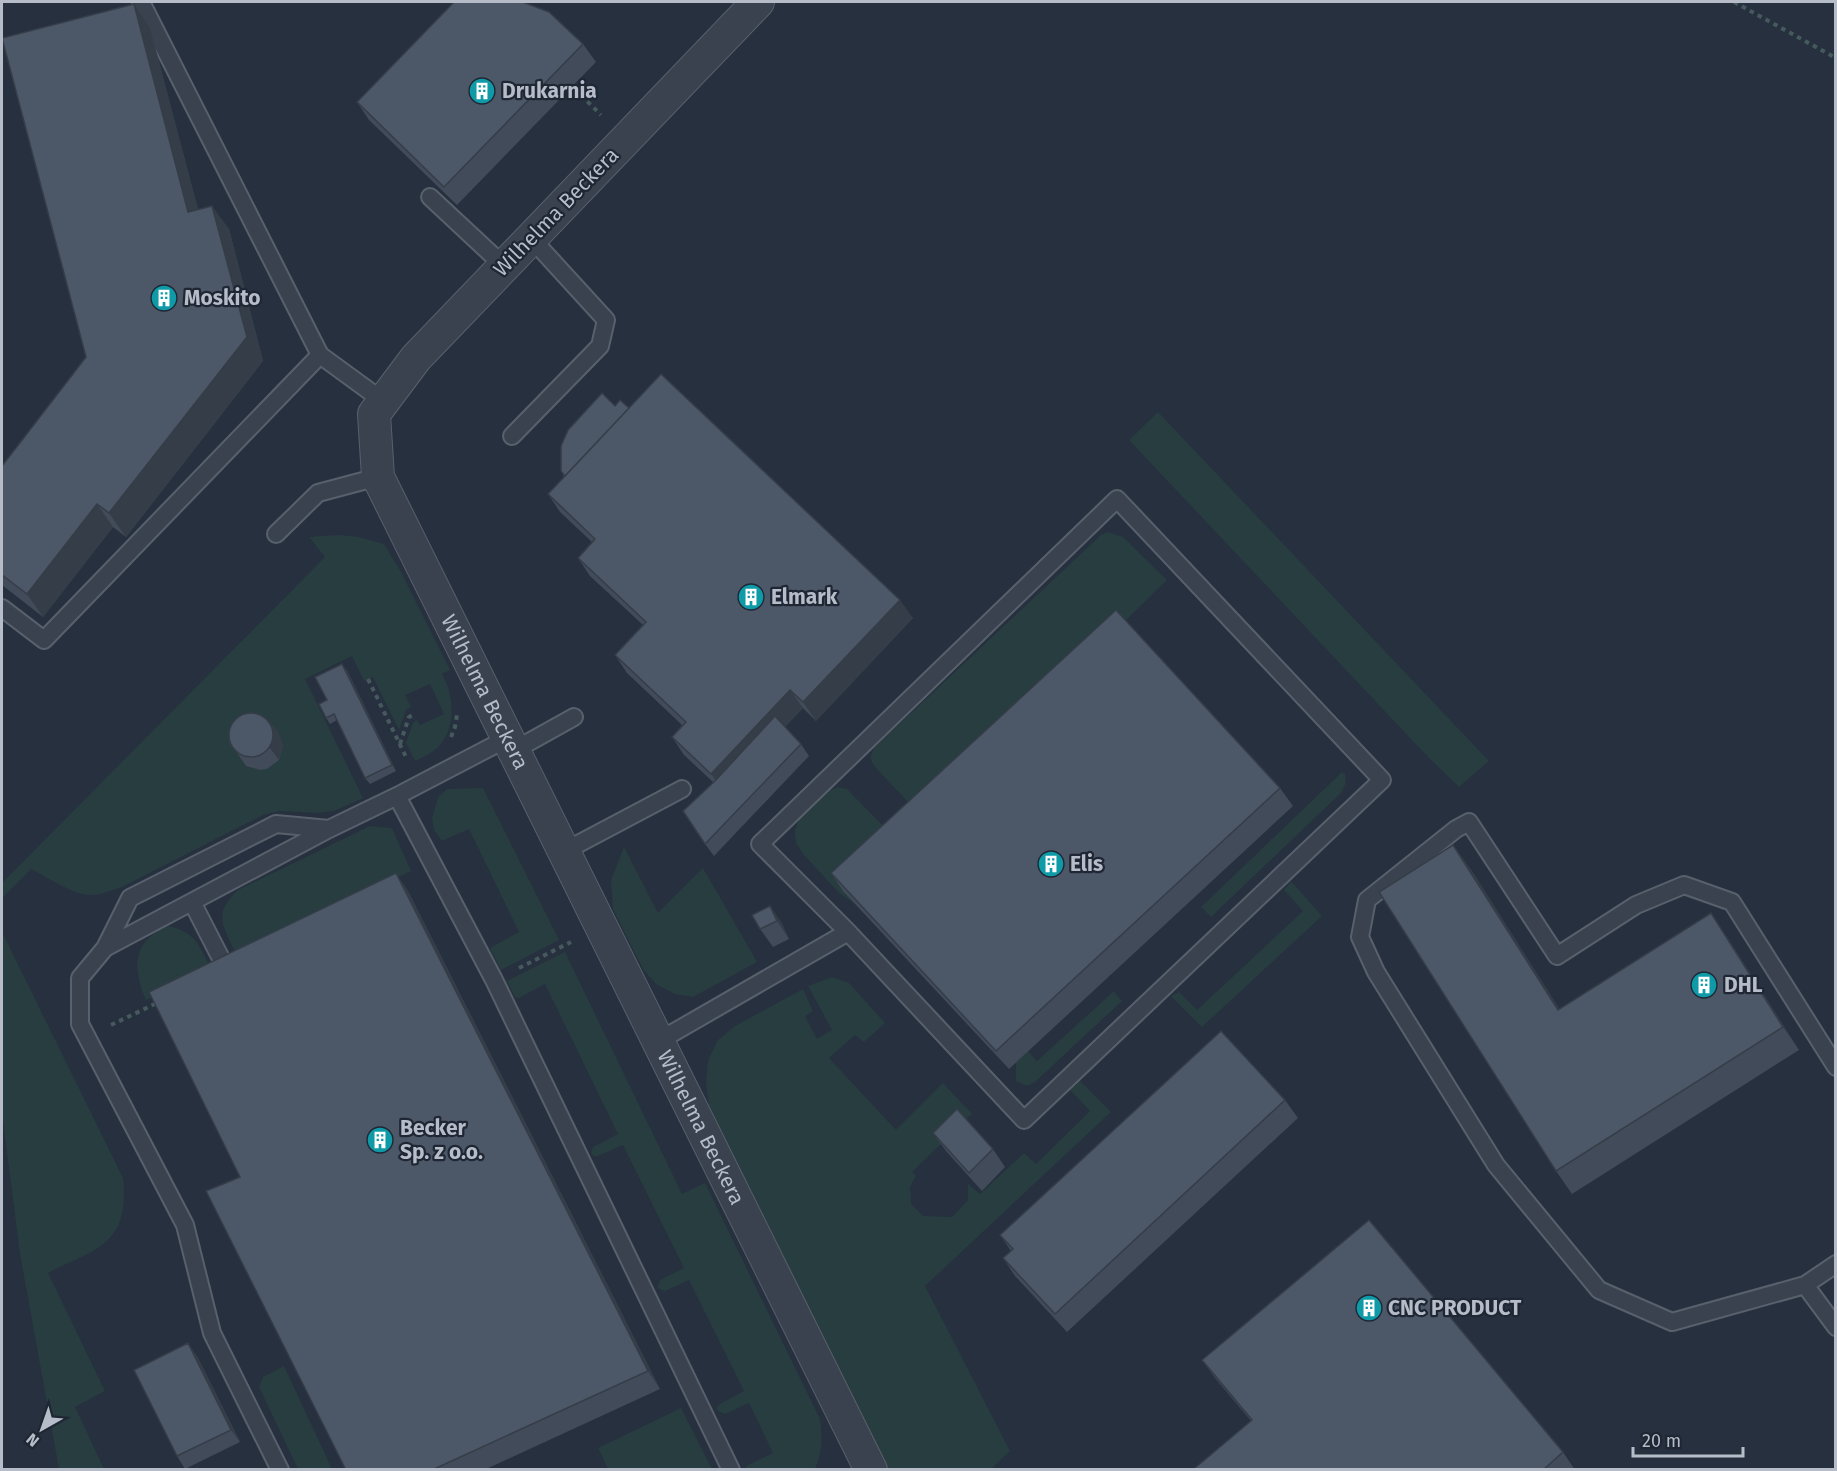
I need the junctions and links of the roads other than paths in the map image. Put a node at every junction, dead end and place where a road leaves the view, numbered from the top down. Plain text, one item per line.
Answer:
1 (141, 2) edge
2 (758, 2) edge
3 (430, 197) edge
4 (531, 238) junction
5 (504, 266) junction
6 (320, 355) junction
7 (383, 401) junction
8 (512, 436) dead end
9 (378, 477) junction
10 (276, 534) dead end
11 (2, 608) edge
12 (574, 717) dead end
13 (509, 745) junction
14 (682, 789) dead end
15 (397, 796) junction
16 (329, 829) junction
17 (563, 852) junction
18 (192, 902) junction
19 (848, 932) junction
20 (105, 948) junction
21 (230, 977) edge
22 (657, 1042) junction
23 (1836, 1067) edge
24 (1836, 1264) edge
25 (1805, 1285) junction
26 (1836, 1327) edge
27 (868, 1469) edge
28 (280, 1470) edge
29 (731, 1470) edge

1 - 6 lane
2 - 4 street, Wilhelma Beckera
3 - 5 lane
4 - 5 street, Wilhelma Beckera
4 - 8 lane
5 - 7 street, Wilhelma Beckera
6 - 7 lane
6 - 11 lane
7 - 9 street, Wilhelma Beckera
9 - 10 lane
9 - 13 street, Wilhelma Beckera
12 - 13 lane
13 - 15 lane
13 - 17 street, Wilhelma Beckera
14 - 17 lane
15 - 16 lane
15 - 29 lane
16 - 18 lane
16 - 20 lane
17 - 22 street, Wilhelma Beckera
18 - 20 lane
18 - 21 lane
19 - 19 lane
19 - 22 lane
20 - 28 lane
22 - 27 street, Wilhelma Beckera
23 - 25 lane
24 - 25 lane
25 - 26 lane

